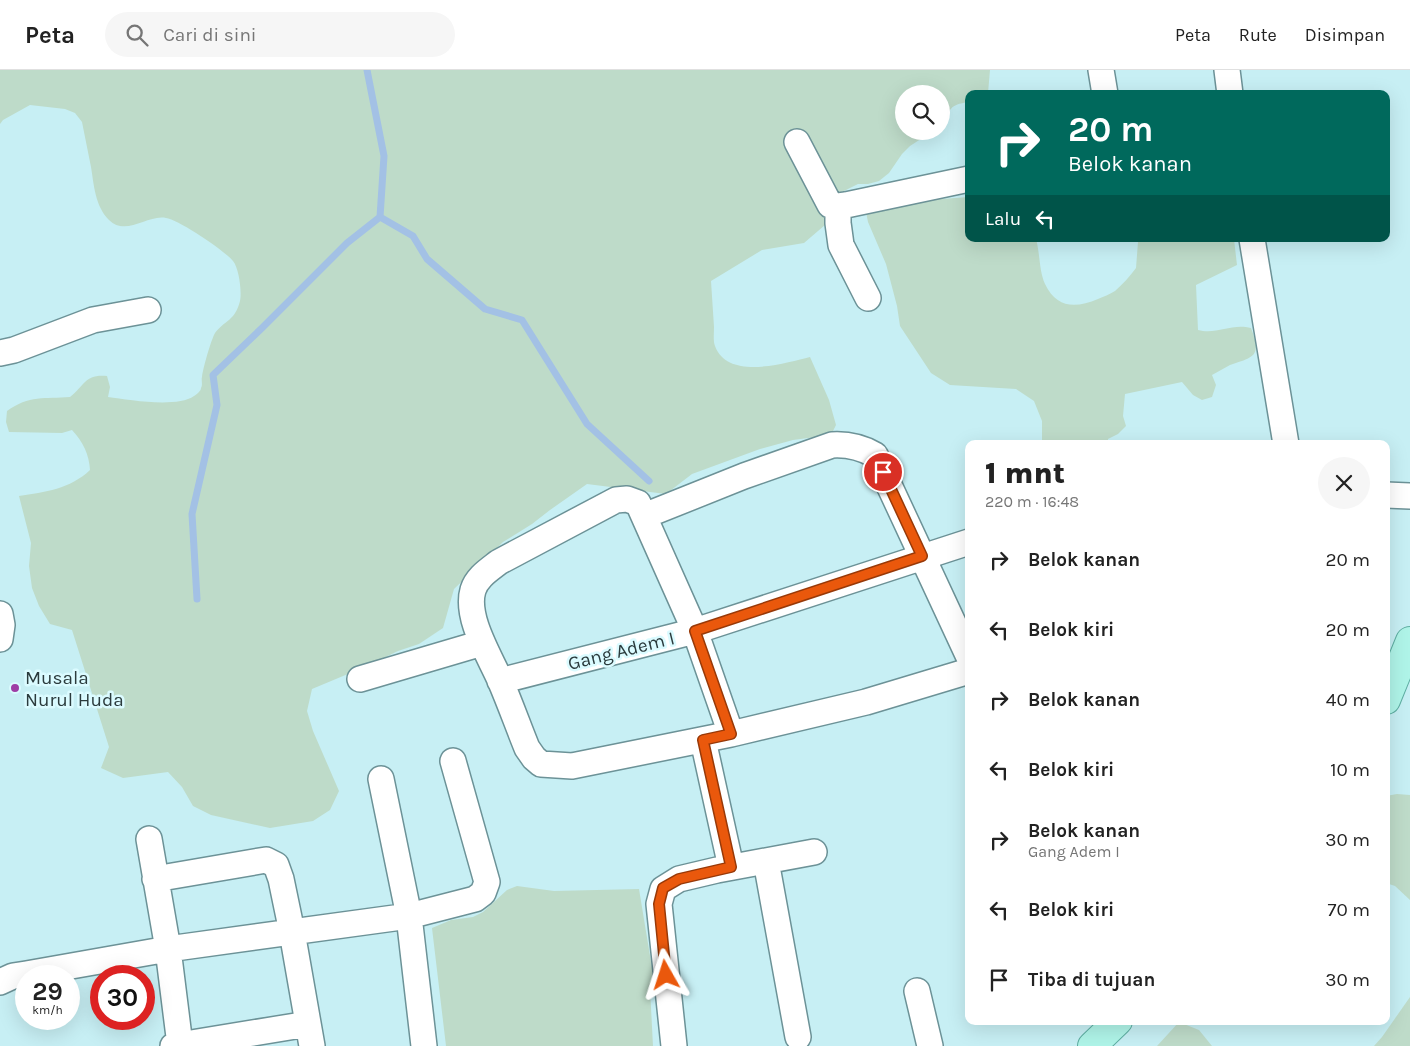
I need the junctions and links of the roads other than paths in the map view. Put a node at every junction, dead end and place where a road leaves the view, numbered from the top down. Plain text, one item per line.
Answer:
1 (1101, 70) edge
2 (1227, 70) edge
3 (1104, 90) edge
4 (1230, 90) edge
5 (797, 142) dead end
6 (965, 180) edge
7 (838, 206) junction
8 (1252, 242) edge
9 (868, 298) dead end
10 (148, 310) dead end
11 (0, 353) edge
12 (1285, 440) edge
13 (1390, 495) edge
14 (1410, 496) edge
15 (644, 516) junction
16 (965, 543) edge
17 (922, 556) junction
18 (0, 614) edge
19 (695, 631) junction
20 (0, 639) edge
21 (1410, 641) edge
22 (482, 643) junction
23 (965, 647) edge
24 (965, 672) edge
25 (360, 678) dead end
26 (500, 681) junction
27 (1390, 690) edge
28 (731, 734) junction
29 (703, 740) junction
30 (453, 761) dead end
31 (381, 779) dead end
32 (149, 839) dead end
33 (814, 852) dead end
34 (766, 861) junction
35 (731, 867) junction
36 (156, 879) junction
37 (409, 916) junction
38 (292, 932) junction
39 (168, 949) junction
40 (0, 982) edge
41 (917, 991) dead end
42 (1114, 1025) edge
43 (310, 1035) edge
44 (798, 1037) dead end
45 (177, 1045) edge
46 (424, 1046) edge
47 (674, 1046) edge
48 (930, 1046) edge
49 (1092, 1046) edge

1 - 3 street
2 - 4 street
5 - 7 street
6 - 7 street
7 - 9 street
8 - 12 street
10 - 11 street
13 - 14 street
15 - 17 street
15 - 19 street
15 - 22 street
16 - 17 street, Gang Adem I
17 - 19 street, Gang Adem I
17 - 23 street
18 - 20 street
19 - 26 street, Gang Adem I
19 - 28 street
21 - 27 main road
22 - 25 street
22 - 26 street
24 - 28 street
26 - 29 street
28 - 29 street
29 - 35 street
30 - 37 street
31 - 37 street
32 - 36 street
33 - 34 street
34 - 35 street
34 - 44 street
35 - 47 street
36 - 38 street
36 - 39 street
37 - 38 street
37 - 46 street
38 - 39 street
38 - 43 street
39 - 40 street
39 - 45 street
41 - 48 street
42 - 49 main road
43 - 45 street

